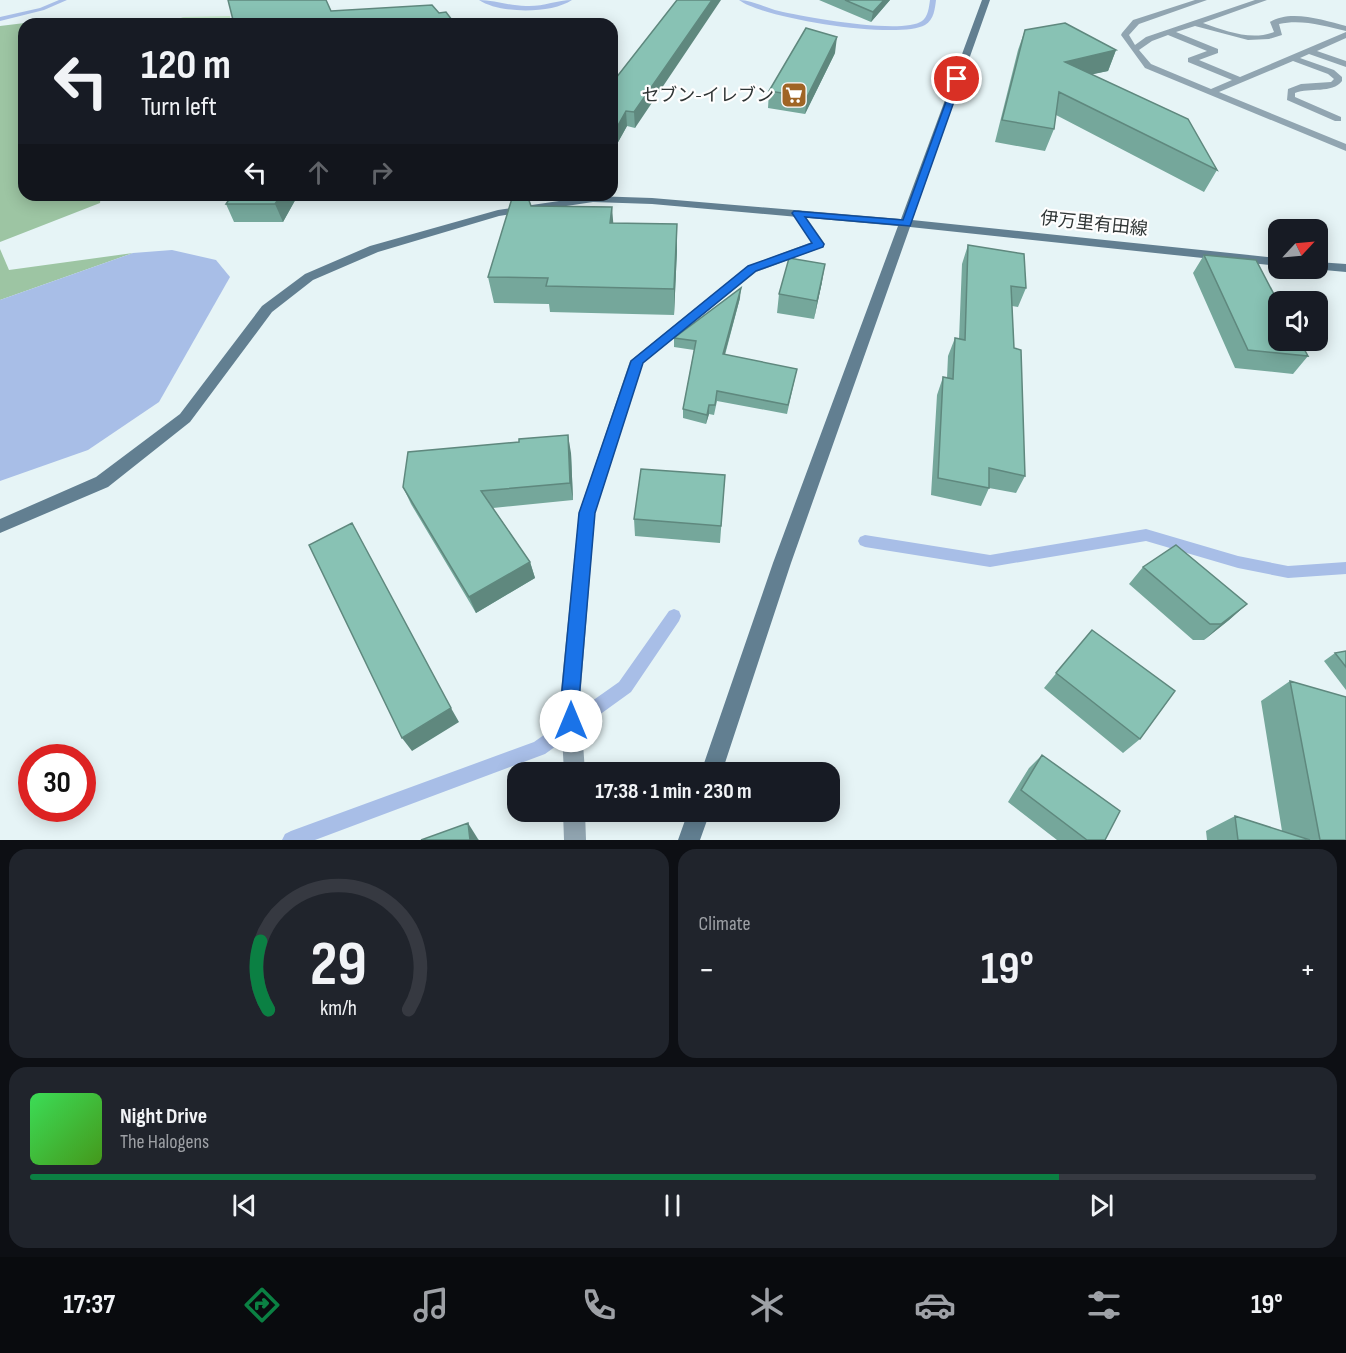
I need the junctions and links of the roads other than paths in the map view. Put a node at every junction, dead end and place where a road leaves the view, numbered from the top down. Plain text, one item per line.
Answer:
1 (986, 0) edge
2 (1203, 0) edge
3 (1263, 0) edge
4 (1195, 23) junction
5 (1346, 29) edge
6 (1168, 32) junction
7 (1346, 35) edge
8 (1134, 50) junction
9 (1310, 51) junction
10 (1293, 57) junction
11 (1346, 64) edge
12 (1240, 80) junction
13 (1212, 92) junction
14 (1328, 124) edge
15 (1346, 148) edge
16 (618, 199) edge
17 (566, 201) edge
18 (798, 213) junction
19 (907, 223) junction
20 (1268, 261) edge
21 (1328, 267) edge
22 (1346, 268) edge
23 (0, 526) edge
24 (574, 762) edge
25 (715, 762) edge
26 (574, 822) edge
27 (695, 822) edge
28 (574, 840) edge
29 (689, 840) edge

1 - 19 street
2 - 8 street
3 - 4 street
4 - 5 street
4 - 6 street
6 - 8 street
6 - 12 street
7 - 9 street
8 - 13 street
9 - 10 street
9 - 11 street
10 - 12 street
10 - 14 street
12 - 13 street
13 - 14 street
14 - 15 street
16 - 18 street, 伊万里有田線
17 - 23 street, 伊万里有田線
18 - 19 street, 伊万里有田線
18 - 24 street
19 - 20 street, 伊万里有田線
19 - 25 street
21 - 22 street
26 - 28 street
27 - 29 street

